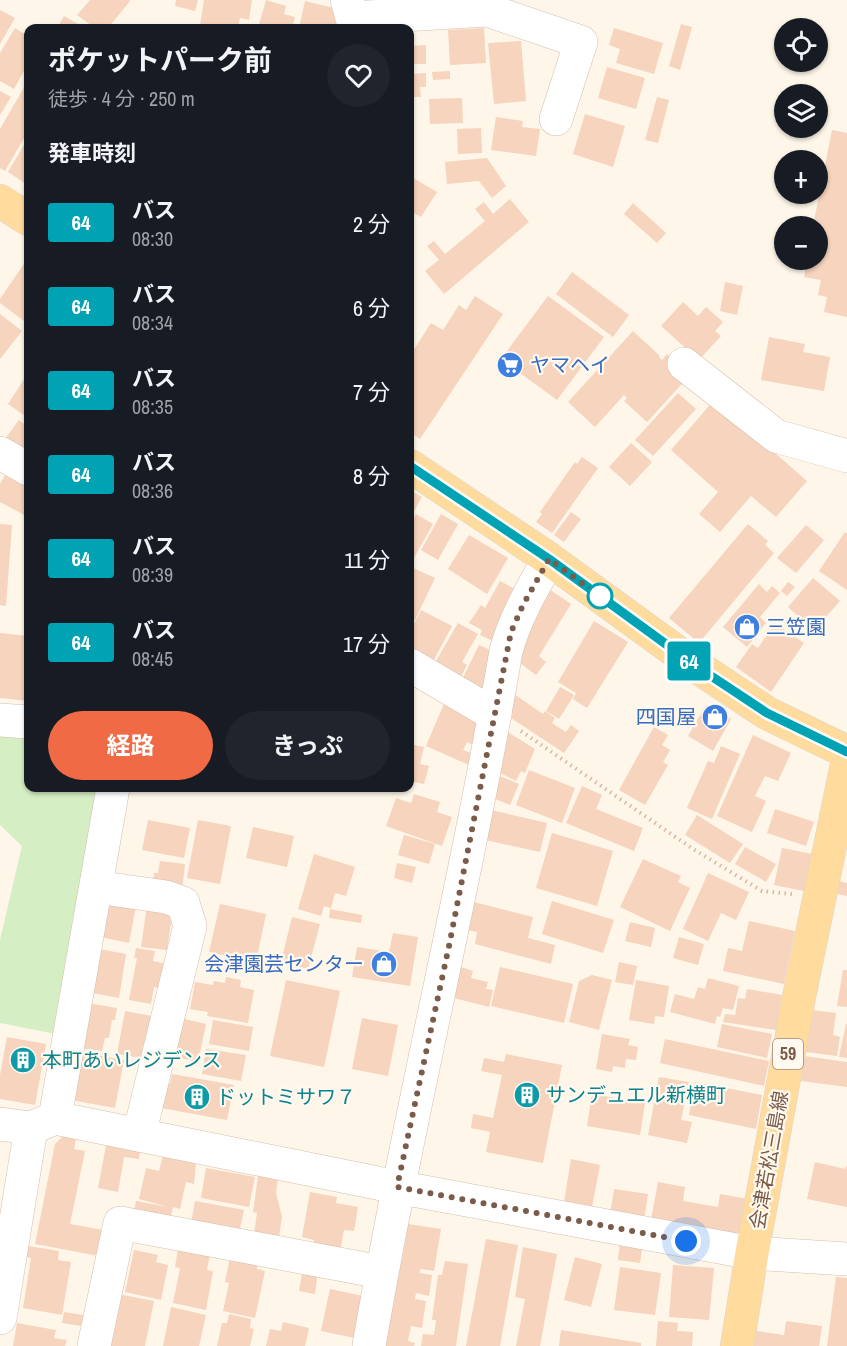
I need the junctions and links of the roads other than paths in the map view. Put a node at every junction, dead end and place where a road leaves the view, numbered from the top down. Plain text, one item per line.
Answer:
1 (351, 15) edge
2 (556, 119) dead end
3 (0, 201) edge
4 (24, 216) edge
5 (684, 364) dead end
6 (0, 453) edge
7 (847, 456) edge
8 (24, 468) edge
9 (414, 469) edge
10 (549, 559) junction
11 (414, 667) edge
12 (495, 715) junction
13 (0, 720) edge
14 (24, 722) edge
15 (847, 752) edge
16 (847, 764) edge
17 (112, 792) edge
18 (96, 887) junction
19 (29, 1123) edge
20 (139, 1135) junction
21 (397, 1187) junction
22 (752, 1253) junction
23 (847, 1259) edge
24 (381, 1272) junction
25 (0, 1318) edge
26 (94, 1346) edge
27 (369, 1346) edge
28 (737, 1346) edge

1 - 2 street
3 - 4 main road
5 - 7 street
6 - 8 street
9 - 10 main road
10 - 12 street
10 - 15 main road
11 - 12 street
12 - 21 street
13 - 14 street
16 - 22 main road, 会津若松三島線 / 59
17 - 18 street
18 - 19 street
18 - 20 street
19 - 20 street
19 - 25 street
20 - 21 street
21 - 22 street
21 - 24 street
22 - 23 street
22 - 28 main road, 会津若松三島線 / 59
24 - 26 street
24 - 27 street

